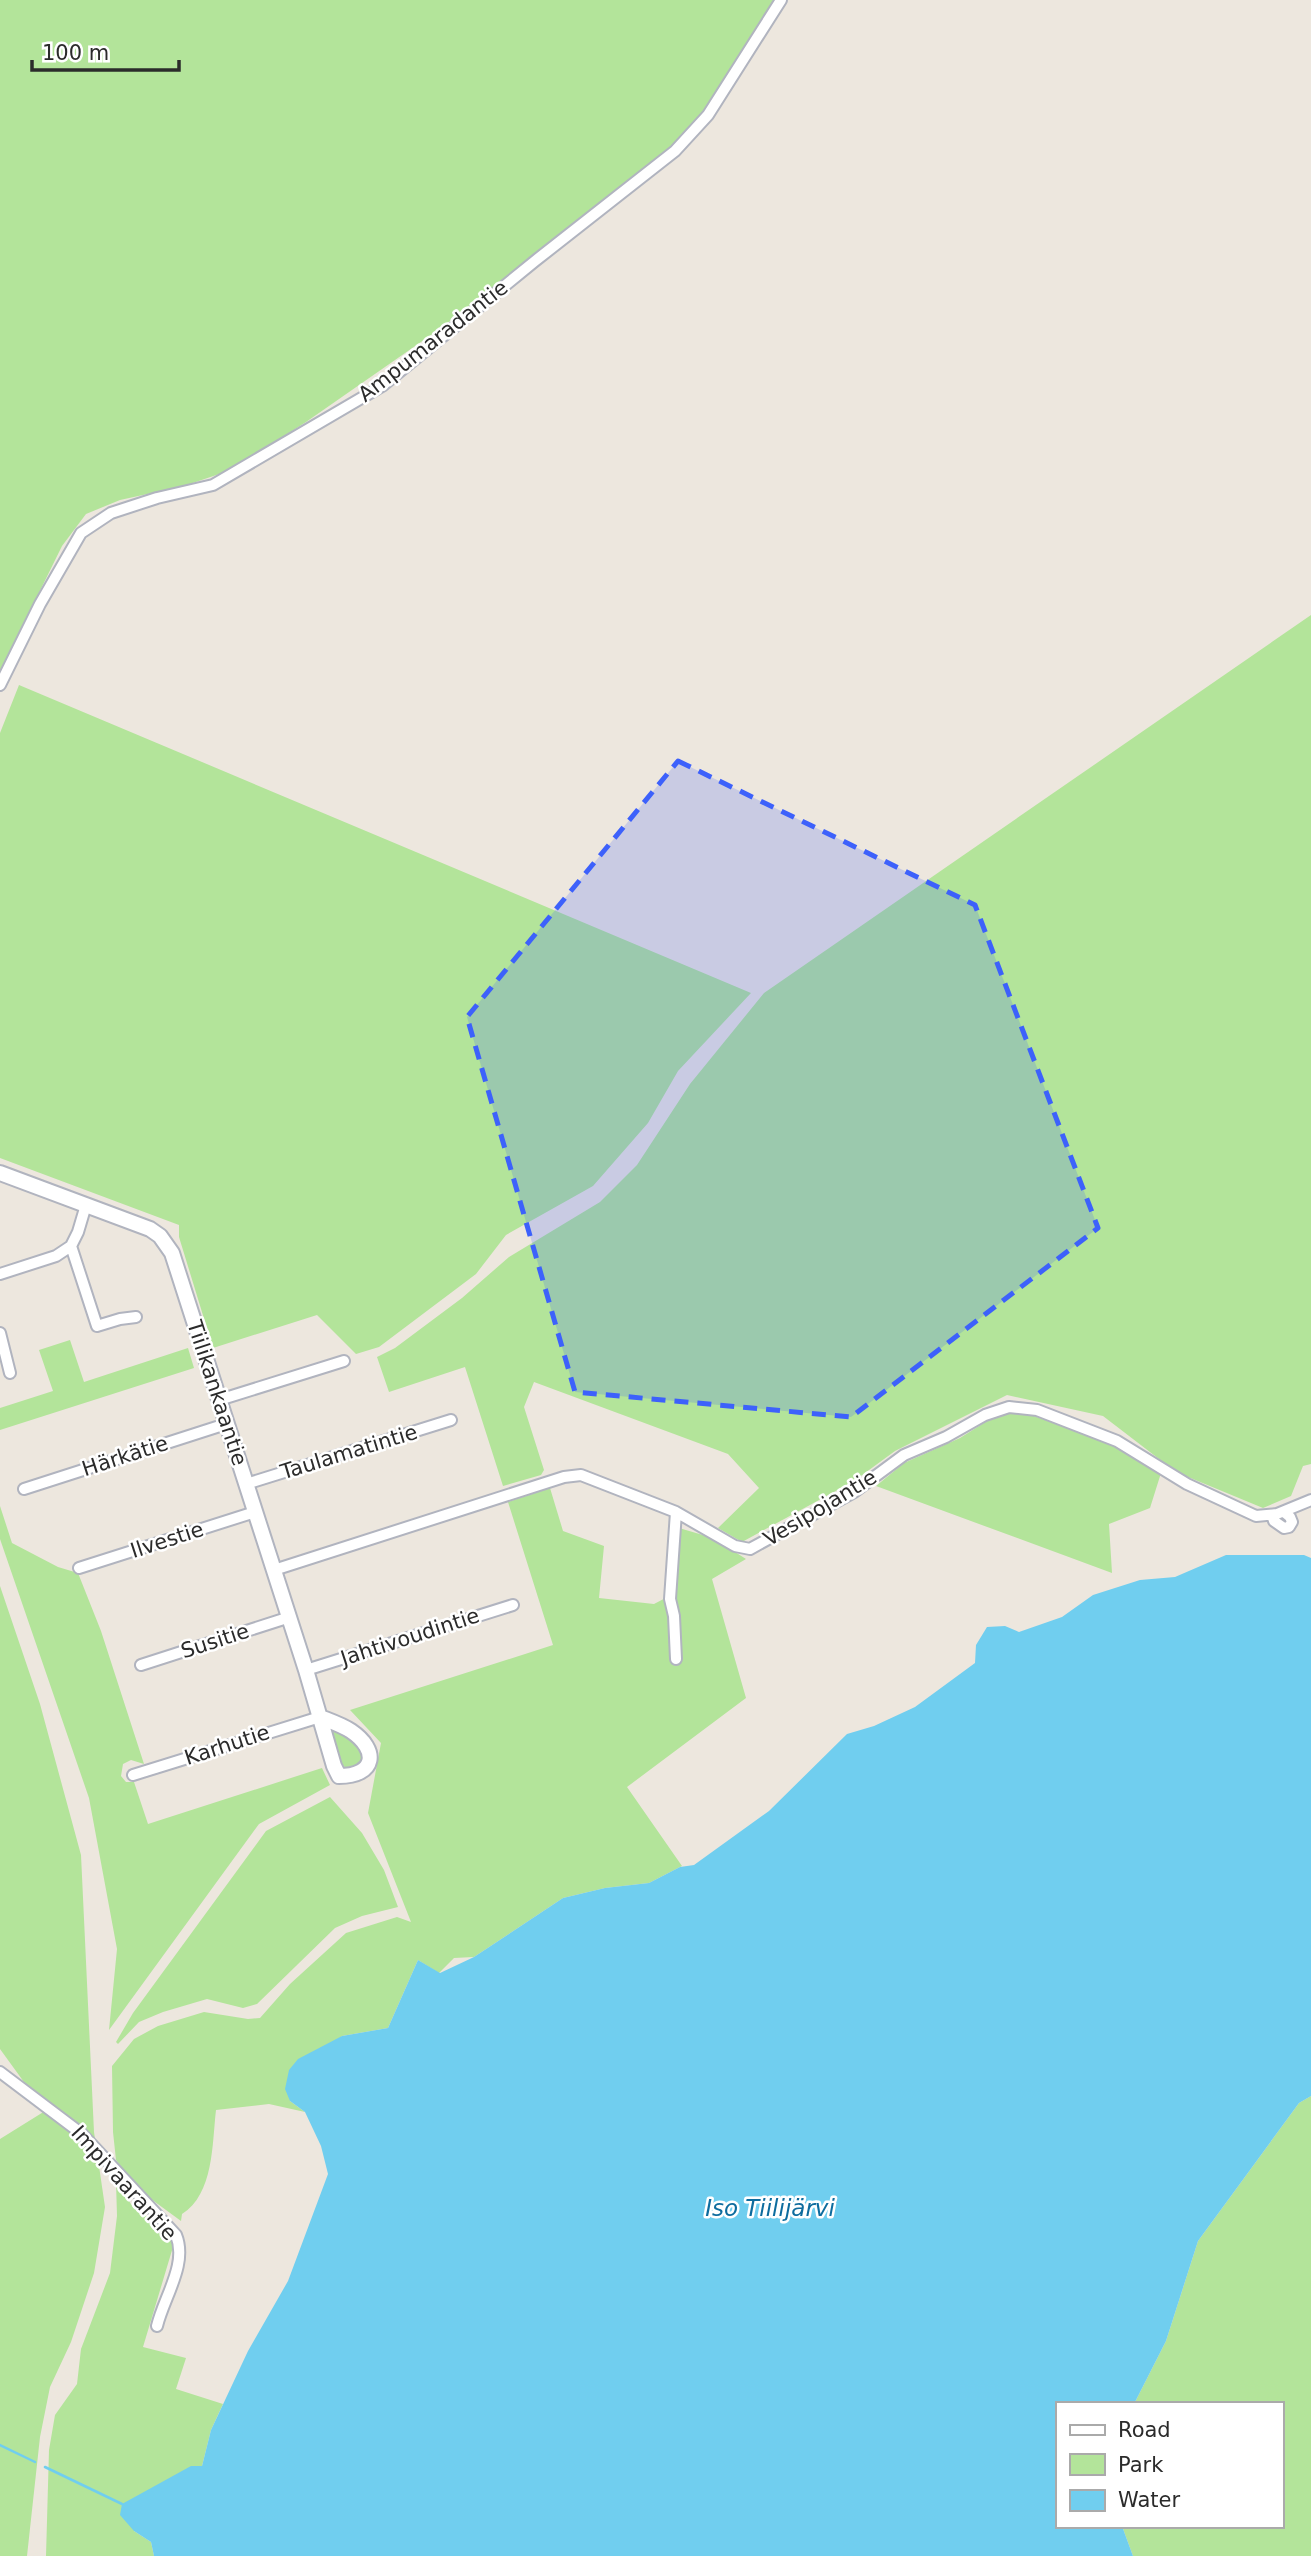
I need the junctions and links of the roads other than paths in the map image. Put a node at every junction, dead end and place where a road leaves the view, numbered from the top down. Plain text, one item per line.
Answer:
1 (781, 0) edge
2 (0, 685) edge
3 (0, 1173) edge
4 (86, 1205) junction
5 (71, 1246) junction
6 (0, 1274) edge
7 (136, 1317) dead end
8 (0, 1333) edge
9 (344, 1361) dead end
10 (10, 1373) dead end
11 (219, 1400) junction
12 (451, 1420) dead end
13 (226, 1424) junction
14 (246, 1484) junction
15 (24, 1489) dead end
16 (1311, 1500) edge
17 (255, 1512) junction
18 (676, 1512) junction
19 (1283, 1512) junction
20 (1272, 1516) junction
21 (79, 1568) dead end
22 (274, 1570) junction
23 (513, 1605) dead end
24 (289, 1617) junction
25 (676, 1659) dead end
26 (141, 1665) dead end
27 (306, 1670) junction
28 (320, 1717) joint
29 (133, 1775) dead end
30 (0, 2072) edge
31 (157, 2326) dead end

1 - 2 street, Ampumaradantie
3 - 4 street, Tiilikankaantie
4 - 5 street
4 - 11 street, Tiilikankaantie
5 - 6 street
5 - 7 street
8 - 10 street
9 - 11 street
11 - 13 street, Tiilikankaantie
12 - 14 street, Taulamatintie
13 - 14 street, Tiilikankaantie
13 - 15 street, Härkätie
14 - 17 street, Tiilikankaantie
16 - 19 street
17 - 21 street, Ilvestie
17 - 22 street, Tiilikankaantie
18 - 20 street, Vesipojantie
18 - 22 street, Vesipojantie
18 - 25 street
19 - 20 street
19 - 20 street, Vesipojantie
22 - 24 street, Tiilikankaantie
23 - 27 street, Jahtivoudintie
24 - 26 street, Susitie
24 - 27 street, Tiilikankaantie
27 - 28 street, Tiilikankaantie
28 - 29 street, Karhutie
30 - 31 street, Impivaarantie

